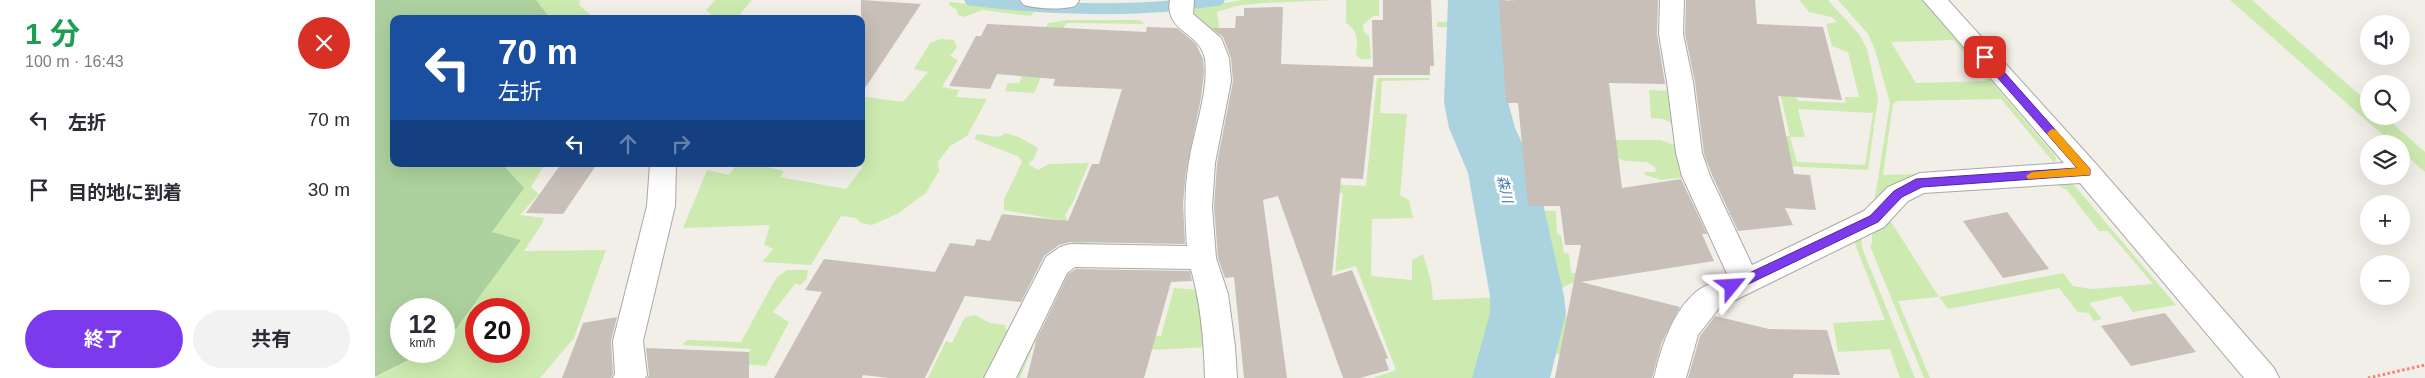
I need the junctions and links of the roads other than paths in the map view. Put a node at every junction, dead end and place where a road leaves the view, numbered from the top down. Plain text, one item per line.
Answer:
1 (1032, 0) edge
2 (1672, 0) edge
3 (1935, 0) edge
4 (1067, 2) dead end
5 (1181, 5) edge
6 (663, 167) edge
7 (2087, 172) junction
8 (1202, 258) junction
9 (1744, 280) junction
10 (629, 378) edge
11 (1000, 378) edge
12 (1221, 378) edge
13 (1669, 378) edge
14 (2263, 378) edge

1 - 4 street
2 - 9 street
3 - 7 street
5 - 8 street
6 - 10 street
7 - 9 street
7 - 14 street
8 - 11 street
8 - 12 street
9 - 13 street

